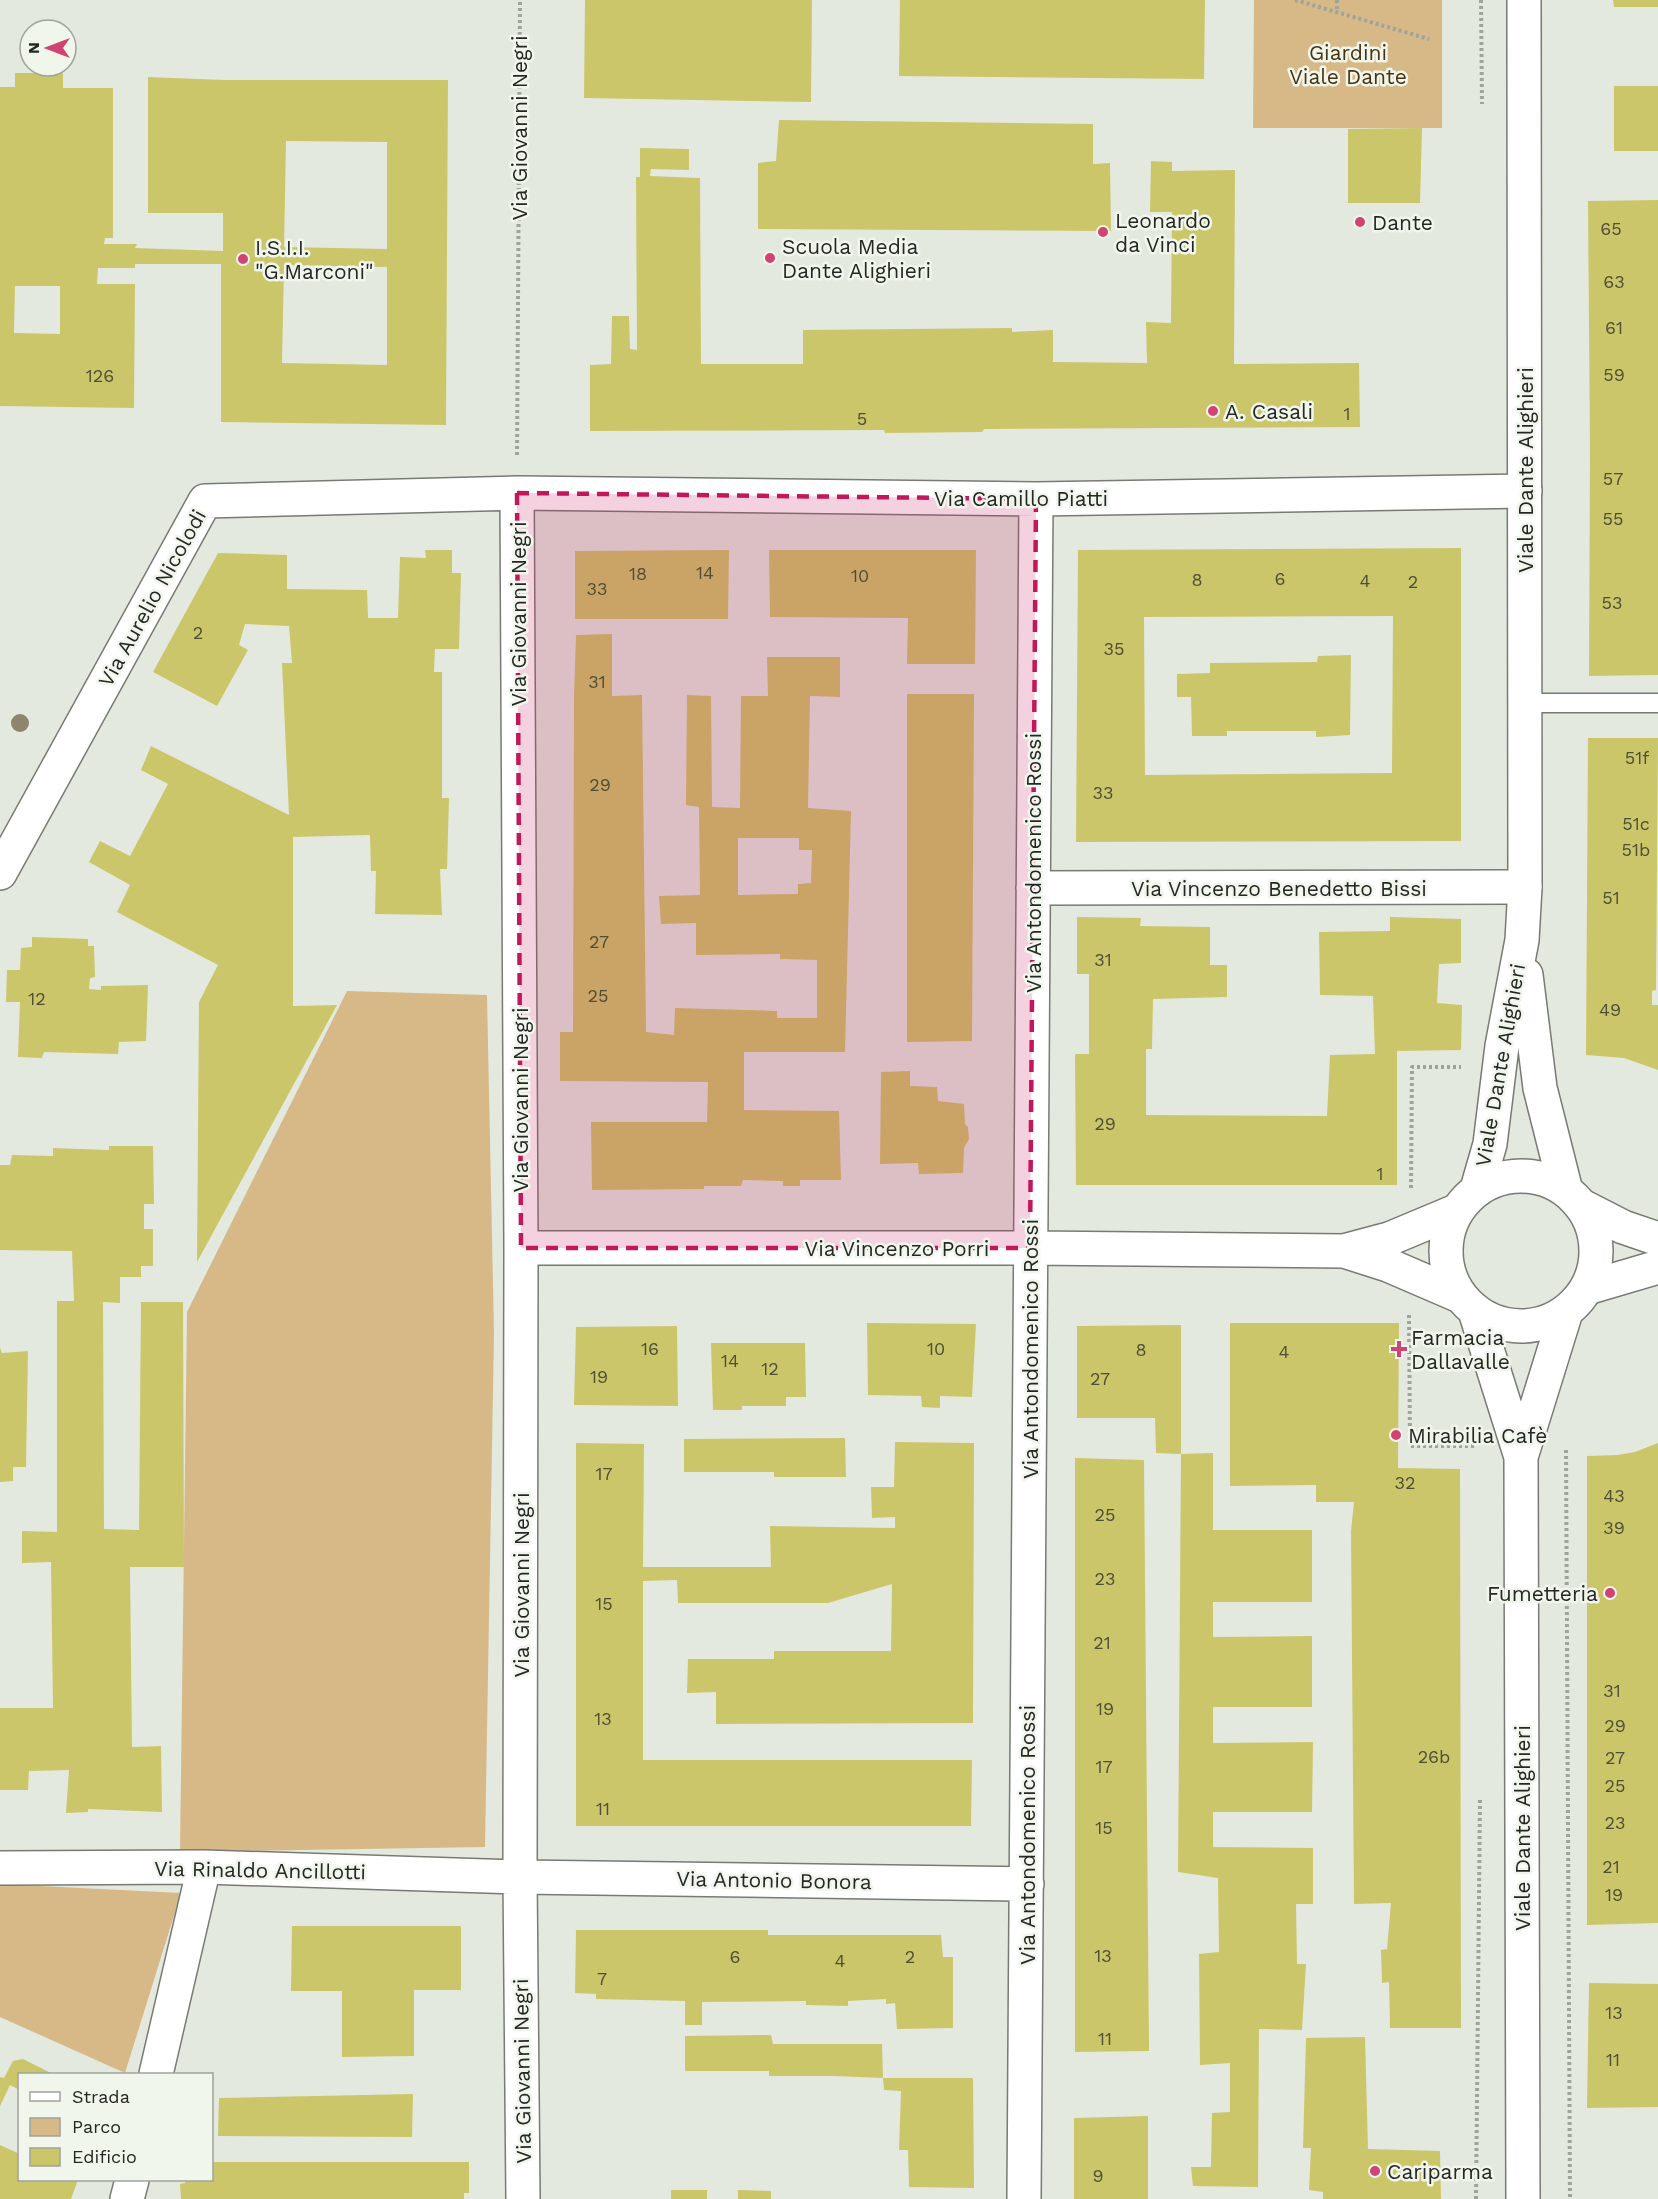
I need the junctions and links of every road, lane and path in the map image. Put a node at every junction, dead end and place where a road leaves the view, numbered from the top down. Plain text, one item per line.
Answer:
1 (520, 0) edge
2 (1295, 0) edge
3 (1337, 0) edge
4 (1481, 0) edge
5 (1524, 0) edge
6 (1337, 12) junction
7 (1429, 39) dead end
8 (1482, 108) dead end
9 (1526, 491) junction
10 (517, 493) junction
11 (1036, 499) junction
12 (1525, 703) junction
13 (1658, 703) edge
14 (0, 873) edge
15 (1525, 887) junction
16 (1033, 888) junction
17 (1522, 940) junction
18 (1466, 1067) dead end
19 (1411, 1198) dead end
20 (1574, 1198) junction
21 (1467, 1200) junction
22 (1658, 1239) edge
23 (521, 1248) junction
24 (1030, 1248) junction
25 (1344, 1251) junction
26 (1658, 1267) edge
27 (1576, 1300) junction
28 (1467, 1303) junction
29 (1409, 1306) dead end
30 (1483, 1446) dead end
31 (1566, 1446) dead end
32 (1521, 1458) junction
33 (1480, 1793) dead end
34 (204, 1867) junction
35 (0, 1868) edge
36 (520, 1877) junction
37 (1027, 1884) junction
38 (156, 2073) edge
39 (132, 2181) edge
40 (127, 2199) edge
41 (523, 2199) edge
42 (1024, 2199) edge
43 (1476, 2199) edge
44 (1523, 2199) edge
45 (1570, 2199) edge

1 - 10 path, Via Giovanni Negri
2 - 6 path
3 - 6 path
4 - 8 path
5 - 9 street, Viale Dante Alighieri
6 - 7 path
9 - 11 street, Via Camillo Piatti
9 - 12 street, Viale Dante Alighieri
10 - 11 street, Via Camillo Piatti
10 - 14 street, Via Aurelio Nicolodi
10 - 23 street, Via Giovanni Negri
11 - 16 street, Via Antondomenico Rossi
12 - 13 lane
12 - 15 street, Viale Dante Alighieri
15 - 16 street, Via Vincenzo Benedetto Bissi
15 - 17 street, Viale Dante Alighieri
16 - 24 street, Via Antondomenico Rossi
17 - 20 street, Viale Dante Alighieri
17 - 21 street, Viale Dante Alighieri
18 - 19 path
20 - 21 street
20 - 22 street
20 - 27 street
21 - 25 street, Via Vincenzo Porri
21 - 28 street
23 - 24 street, Via Vincenzo Porri
23 - 36 street, Via Giovanni Negri
24 - 25 street, Via Vincenzo Porri
24 - 37 street, Via Antondomenico Rossi
25 - 28 street, Via Vincenzo Porri
26 - 27 street
27 - 28 street
27 - 32 street, Viale Dante Alighieri
28 - 32 street, Viale Dante Alighieri
29 - 30 path
31 - 45 path
32 - 44 street, Viale Dante Alighieri
33 - 43 path
34 - 35 street, Via Rinaldo Ancillotti
34 - 36 street, Via Rinaldo Ancillotti
34 - 38 street
36 - 37 street, Via Antonio Bonora
36 - 41 street, Via Giovanni Negri
37 - 42 street, Via Antondomenico Rossi
39 - 40 street

